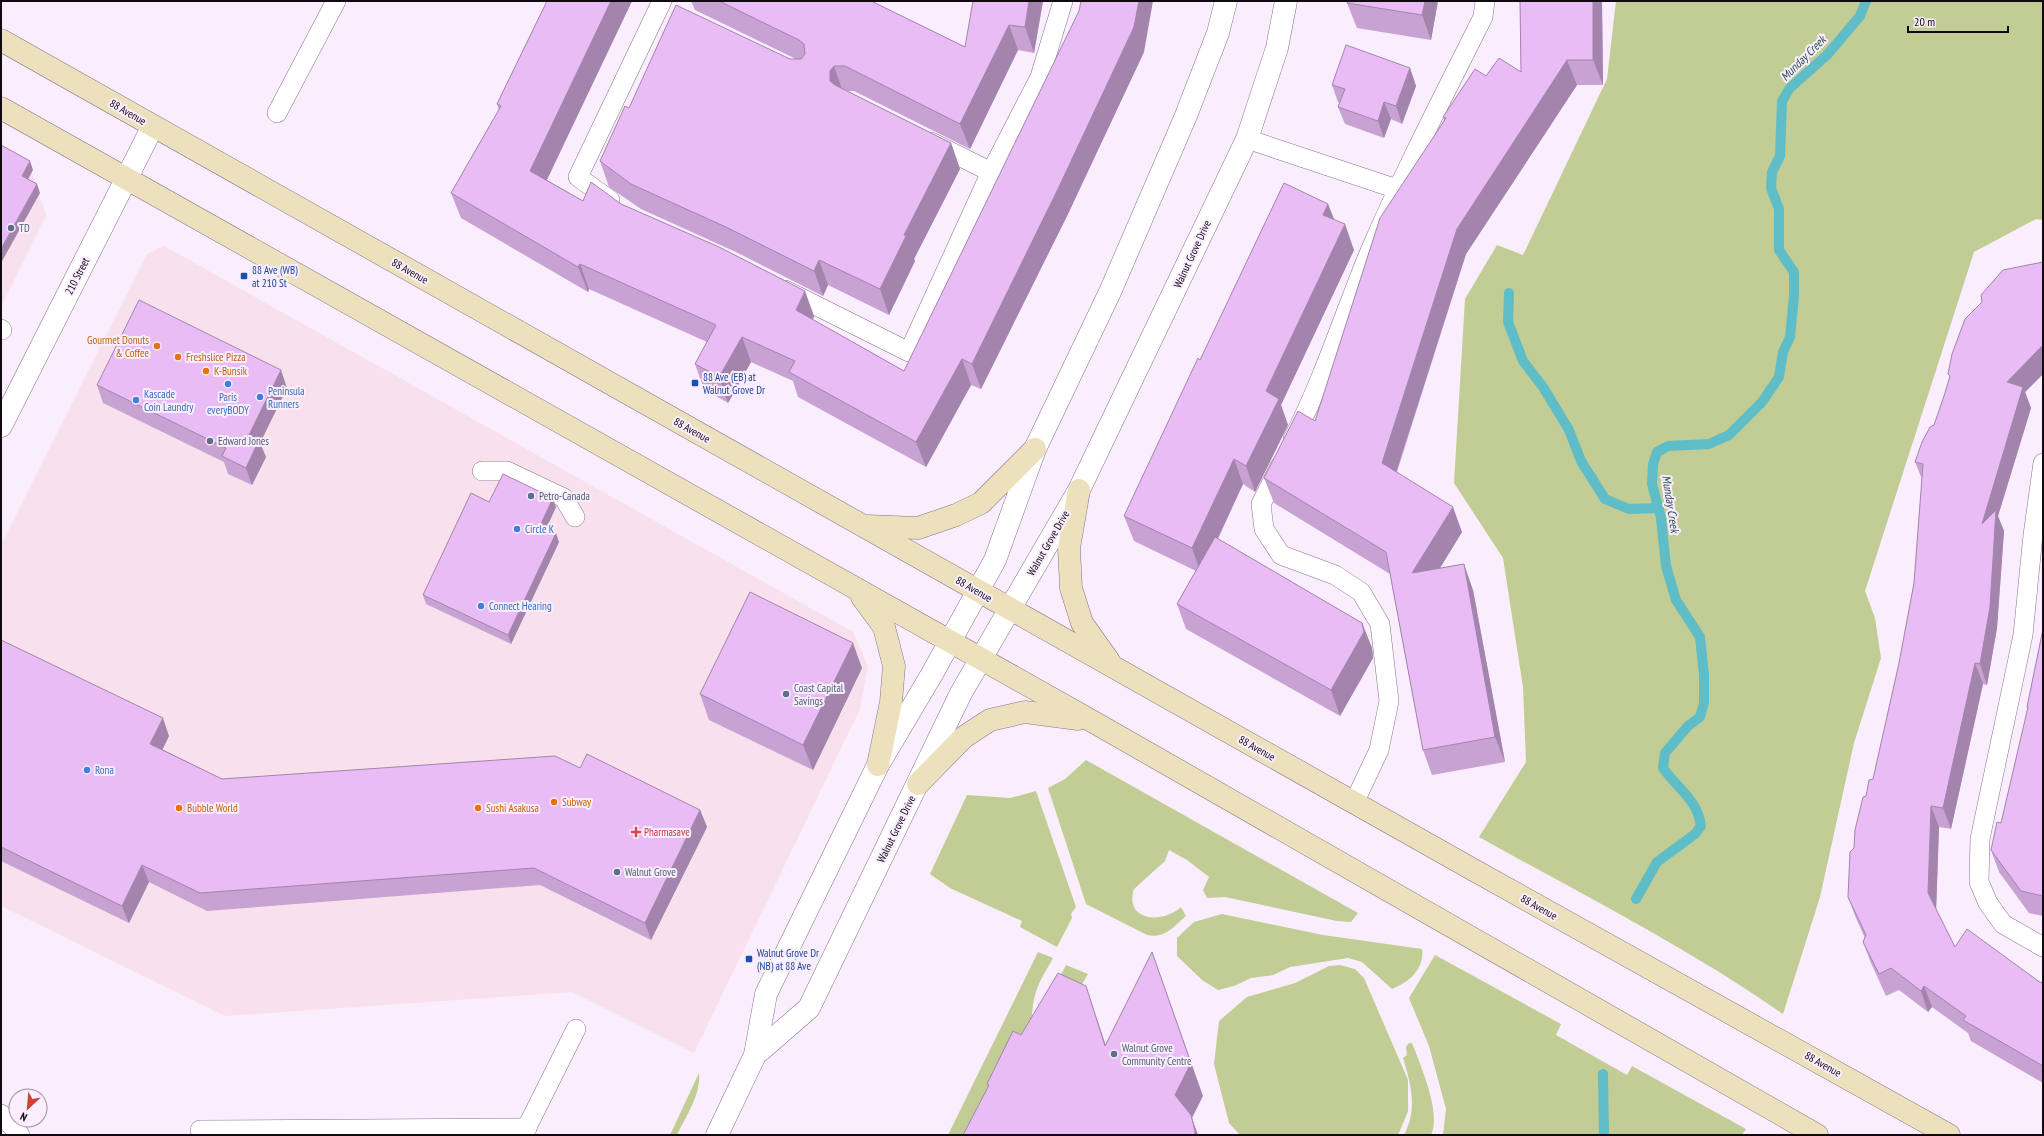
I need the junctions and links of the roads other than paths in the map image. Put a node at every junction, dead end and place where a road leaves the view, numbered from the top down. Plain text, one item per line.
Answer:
1 (336, 1) edge
2 (1063, 1) edge
3 (1226, 1) edge
4 (1286, 1) edge
5 (1485, 1) edge
6 (666, 7) edge
7 (1, 40) edge
8 (1, 108) edge
9 (277, 113) dead end
10 (153, 126) junction
11 (913, 133) edge
12 (1247, 139) junction
13 (991, 172) junction
14 (127, 178) junction
15 (1397, 190) junction
16 (623, 210) edge
17 (768, 281) edge
18 (1, 426) edge
19 (1035, 449) junction
20 (2043, 463) edge
21 (482, 471) dead end
22 (1079, 490) junction
23 (576, 517) dead end
24 (863, 526) junction
25 (858, 591) junction
26 (979, 592) junction
27 (1009, 609) junction
28 (950, 642) junction
29 (980, 659) junction
30 (1113, 667) junction
31 (1090, 720) junction
32 (878, 765) junction
33 (918, 784) junction
34 (1354, 803) junction
35 (2043, 947) edge
36 (576, 1029) dead end
37 (755, 1055) junction
38 (1, 1114) edge
39 (200, 1130) dead end
40 (525, 1131) edge
41 (20, 1135) edge
42 (716, 1135) edge
43 (1816, 1135) edge
44 (1949, 1135) edge

1 - 9 lane
2 - 13 lane
3 - 19 street, Walnut Grove Drive
4 - 12 street, Walnut Grove Drive
5 - 15 lane
6 - 16 lane
7 - 10 main road, 88 Avenue
8 - 14 main road
10 - 14 street, 210 Street
10 - 24 main road, 88 Avenue
11 - 13 lane
12 - 15 lane
12 - 22 street, Walnut Grove Drive
13 - 17 lane
14 - 18 street, 210 Street
14 - 25 main road
15 - 34 lane
19 - 24 main road
19 - 26 street, Walnut Grove Drive
20 - 35 lane
21 - 23 lane
22 - 27 street, Walnut Grove Drive
22 - 30 main road
24 - 26 main road, 88 Avenue
25 - 28 main road
25 - 32 main road
26 - 27 main road, 88 Avenue
26 - 28 street, Walnut Grove Drive
27 - 29 street, Walnut Grove Drive
27 - 30 main road, 88 Avenue
28 - 29 main road
28 - 32 street, Walnut Grove Drive
29 - 31 main road
29 - 33 street, Walnut Grove Drive
30 - 34 main road, 88 Avenue
31 - 33 main road
31 - 43 main road
32 - 37 street, Walnut Grove Drive
33 - 37 street, Walnut Grove Drive
34 - 44 main road, 88 Avenue
36 - 40 lane
37 - 42 street, Walnut Grove Drive
38 - 41 lane
39 - 40 lane

